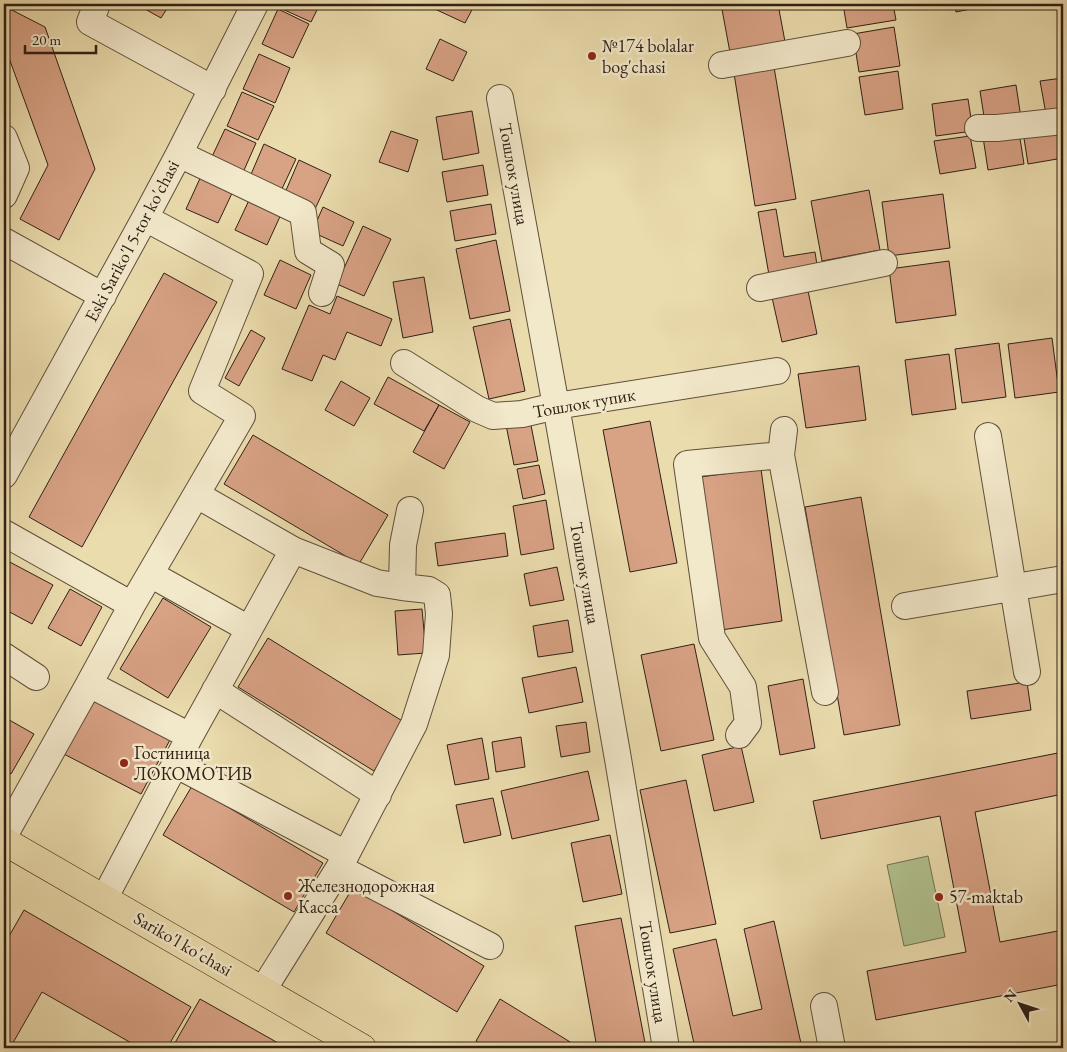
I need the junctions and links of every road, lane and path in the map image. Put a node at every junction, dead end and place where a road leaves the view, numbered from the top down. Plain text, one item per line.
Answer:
1 (97, 4) edge
2 (255, 4) edge
3 (847, 42) dead end
4 (722, 65) dead end
5 (212, 89) junction
6 (500, 98) dead end
7 (1063, 121) edge
8 (978, 128) dead end
9 (4, 138) edge
10 (179, 154) junction
11 (4, 195) edge
12 (145, 218) junction
13 (4, 242) edge
14 (884, 263) dead end
15 (760, 288) dead end
16 (322, 293) dead end
17 (103, 296) junction
18 (404, 363) dead end
19 (777, 371) dead end
20 (556, 406) junction
21 (784, 430) dead end
22 (988, 436) dead end
23 (781, 456) junction
24 (4, 476) edge
25 (197, 495) junction
26 (410, 510) dead end
27 (4, 533) edge
28 (293, 550) junction
29 (150, 574) junction
30 (1063, 579) edge
31 (402, 588) junction
32 (1013, 588) junction
33 (132, 605) junction
34 (905, 606) dead end
35 (249, 629) junction
36 (4, 656) edge
37 (1027, 672) dead end
38 (36, 677) dead end
39 (88, 684) junction
40 (215, 690) junction
41 (825, 692) dead end
42 (739, 735) dead end
43 (190, 736) junction
44 (175, 764) junction
45 (378, 795) junction
46 (4, 836) edge
47 (4, 841) edge
48 (343, 861) junction
49 (104, 899) junction
50 (490, 946) dead end
51 (263, 990) junction
52 (824, 1006) dead end
53 (362, 1048) edge
54 (666, 1048) edge
55 (832, 1048) edge

1 - 5 street
2 - 5 street, Eski Sariko'l 5-tor ko'chasi
3 - 4 street
5 - 10 street, Eski Sariko'l 5-tor ko'chasi
6 - 20 street, Тошлок улица
7 - 8 street
9 - 11 street
10 - 12 street, Eski Sariko'l 5-tor ko'chasi
10 - 16 street
12 - 17 street, Eski Sariko'l 5-tor ko'chasi
12 - 25 street
13 - 17 street
14 - 15 street
17 - 24 street, Eski Sariko'l 5-tor ko'chasi
18 - 20 street, Тошлок тупик
19 - 20 street, Тошлок тупик
20 - 54 street, Тошлок улица
21 - 23 street
22 - 32 street
23 - 41 street
23 - 42 street
25 - 28 street
25 - 29 street
26 - 31 street
27 - 33 street
28 - 31 street
28 - 35 street
29 - 33 street
29 - 35 street
30 - 32 street
31 - 45 street
32 - 34 street
32 - 37 street
33 - 39 street
35 - 40 street
36 - 38 street
39 - 43 street
39 - 46 street
40 - 43 street
40 - 45 street
43 - 44 street
44 - 48 street
44 - 49 street
45 - 48 street
47 - 49 main road, Sariko'l ko'chasi
48 - 50 street
48 - 51 street
49 - 51 main road, Sariko'l ko'chasi
51 - 53 main road, Sariko'l ko'chasi
52 - 55 street

